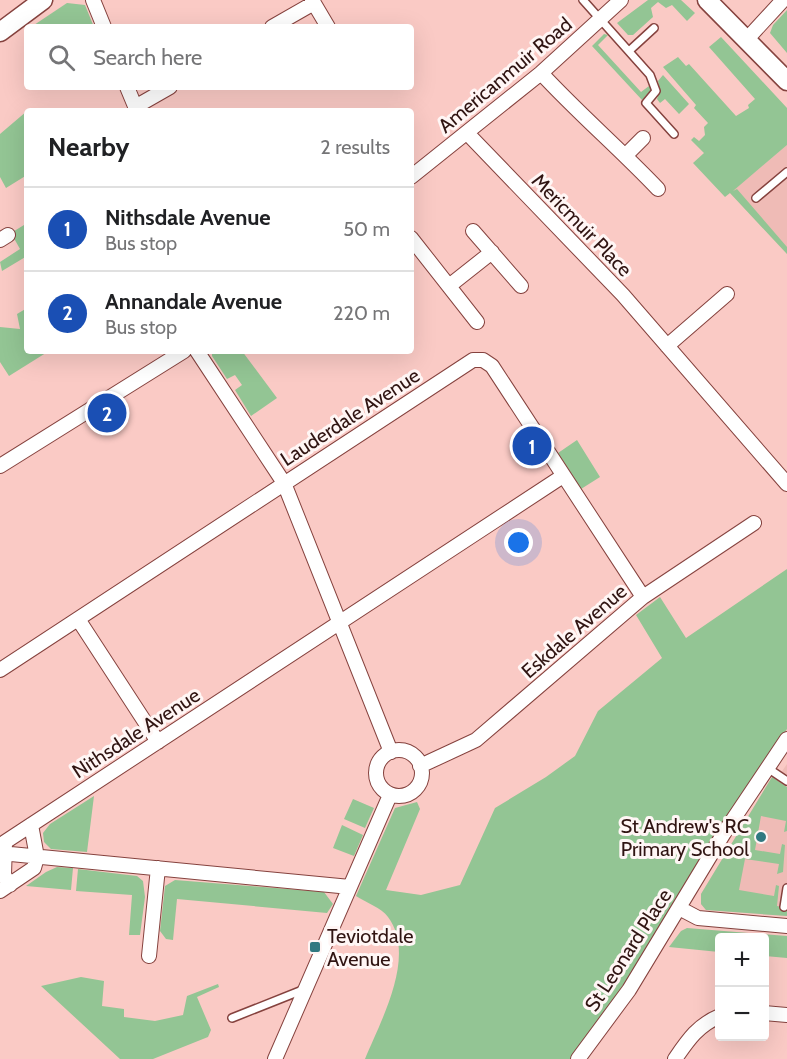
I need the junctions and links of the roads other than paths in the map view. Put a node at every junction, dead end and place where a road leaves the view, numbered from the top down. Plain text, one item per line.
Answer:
1 (44, 0) edge
2 (93, 0) edge
3 (583, 0) edge
4 (621, 0) edge
5 (707, 0) edge
6 (783, 0) edge
7 (313, 1) edge
8 (601, 20) junction
9 (103, 24) edge
10 (277, 24) edge
11 (326, 24) edge
12 (654, 28) dead end
13 (0, 32) edge
14 (748, 38) junction
15 (629, 51) junction
16 (542, 73) junction
17 (787, 81) edge
18 (128, 90) edge
19 (165, 90) edge
20 (136, 108) edge
21 (138, 108) edge
22 (467, 133) junction
23 (674, 134) dead end
24 (643, 138) dead end
25 (626, 155) junction
26 (787, 172) edge
27 (414, 175) edge
28 (658, 189) dead end
29 (756, 198) dead end
30 (473, 231) dead end
31 (414, 242) edge
32 (492, 252) junction
33 (449, 286) junction
34 (521, 286) dead end
35 (727, 294) dead end
36 (477, 322) dead end
37 (667, 346) junction
38 (178, 354) edge
39 (199, 354) edge
40 (0, 466) edge
41 (563, 477) junction
42 (284, 483) junction
43 (787, 484) edge
44 (754, 523) dead end
45 (643, 597) junction
46 (78, 619) junction
47 (340, 623) junction
48 (0, 670) edge
49 (787, 739) edge
50 (158, 742) junction
51 (391, 752) junction
52 (420, 766) junction
53 (766, 767) junction
54 (787, 781) edge
55 (390, 795) junction
56 (31, 825) junction
57 (2, 853) edge
58 (37, 857) junction
59 (158, 868) junction
60 (350, 887) junction
61 (5, 888) edge
62 (787, 888) edge
63 (784, 907) dead end
64 (679, 908) junction
65 (787, 926) edge
66 (149, 956) dead end
67 (305, 989) junction
68 (769, 1014) edge
69 (787, 1016) edge
70 (232, 1018) dead end
71 (715, 1018) edge
72 (275, 1059) edge
73 (578, 1059) edge
74 (675, 1059) edge

1 - 13 street
2 - 9 street
3 - 8 lane
4 - 8 street, Americanmuir Road
5 - 14 street
6 - 14 street
7 - 10 street
7 - 11 street
8 - 15 lane
8 - 16 street, Americanmuir Road
12 - 15 lane
14 - 17 street
15 - 23 lane
16 - 22 street, Americanmuir Road
16 - 25 street
18 - 20 street
19 - 21 street
22 - 27 street, Americanmuir Road
22 - 37 street, Mericmuir Place
24 - 25 street
25 - 28 street
26 - 29 lane
30 - 32 street
31 - 33 street
32 - 33 street
32 - 34 street
33 - 36 street
35 - 37 street
37 - 43 street, Mericmuir Place
38 - 40 street
39 - 42 street
41 - 42 street, Lauderdale Avenue
41 - 45 street, Lauderdale Avenue
41 - 47 street, Nithsdale Avenue
42 - 46 street, Lauderdale Avenue
42 - 47 street
44 - 45 street, Eskdale Avenue
45 - 52 street, Eskdale Avenue
46 - 48 street, Lauderdale Avenue
46 - 50 street
47 - 50 street, Nithsdale Avenue
47 - 51 street
49 - 53 street, St Leonard Place
50 - 56 street, Nithsdale Avenue
51 - 52 street
51 - 55 street
52 - 55 street
53 - 54 lane
53 - 64 street, St Leonard Place
55 - 60 street
56 - 57 street, Nithsdale Avenue
56 - 58 street
57 - 58 street
57 - 61 street
58 - 59 street
58 - 61 street
59 - 60 street
59 - 66 street
60 - 67 street
62 - 63 lane
64 - 65 street
64 - 73 street, St Leonard Place
67 - 70 lane
67 - 72 street
68 - 69 street
71 - 74 street

